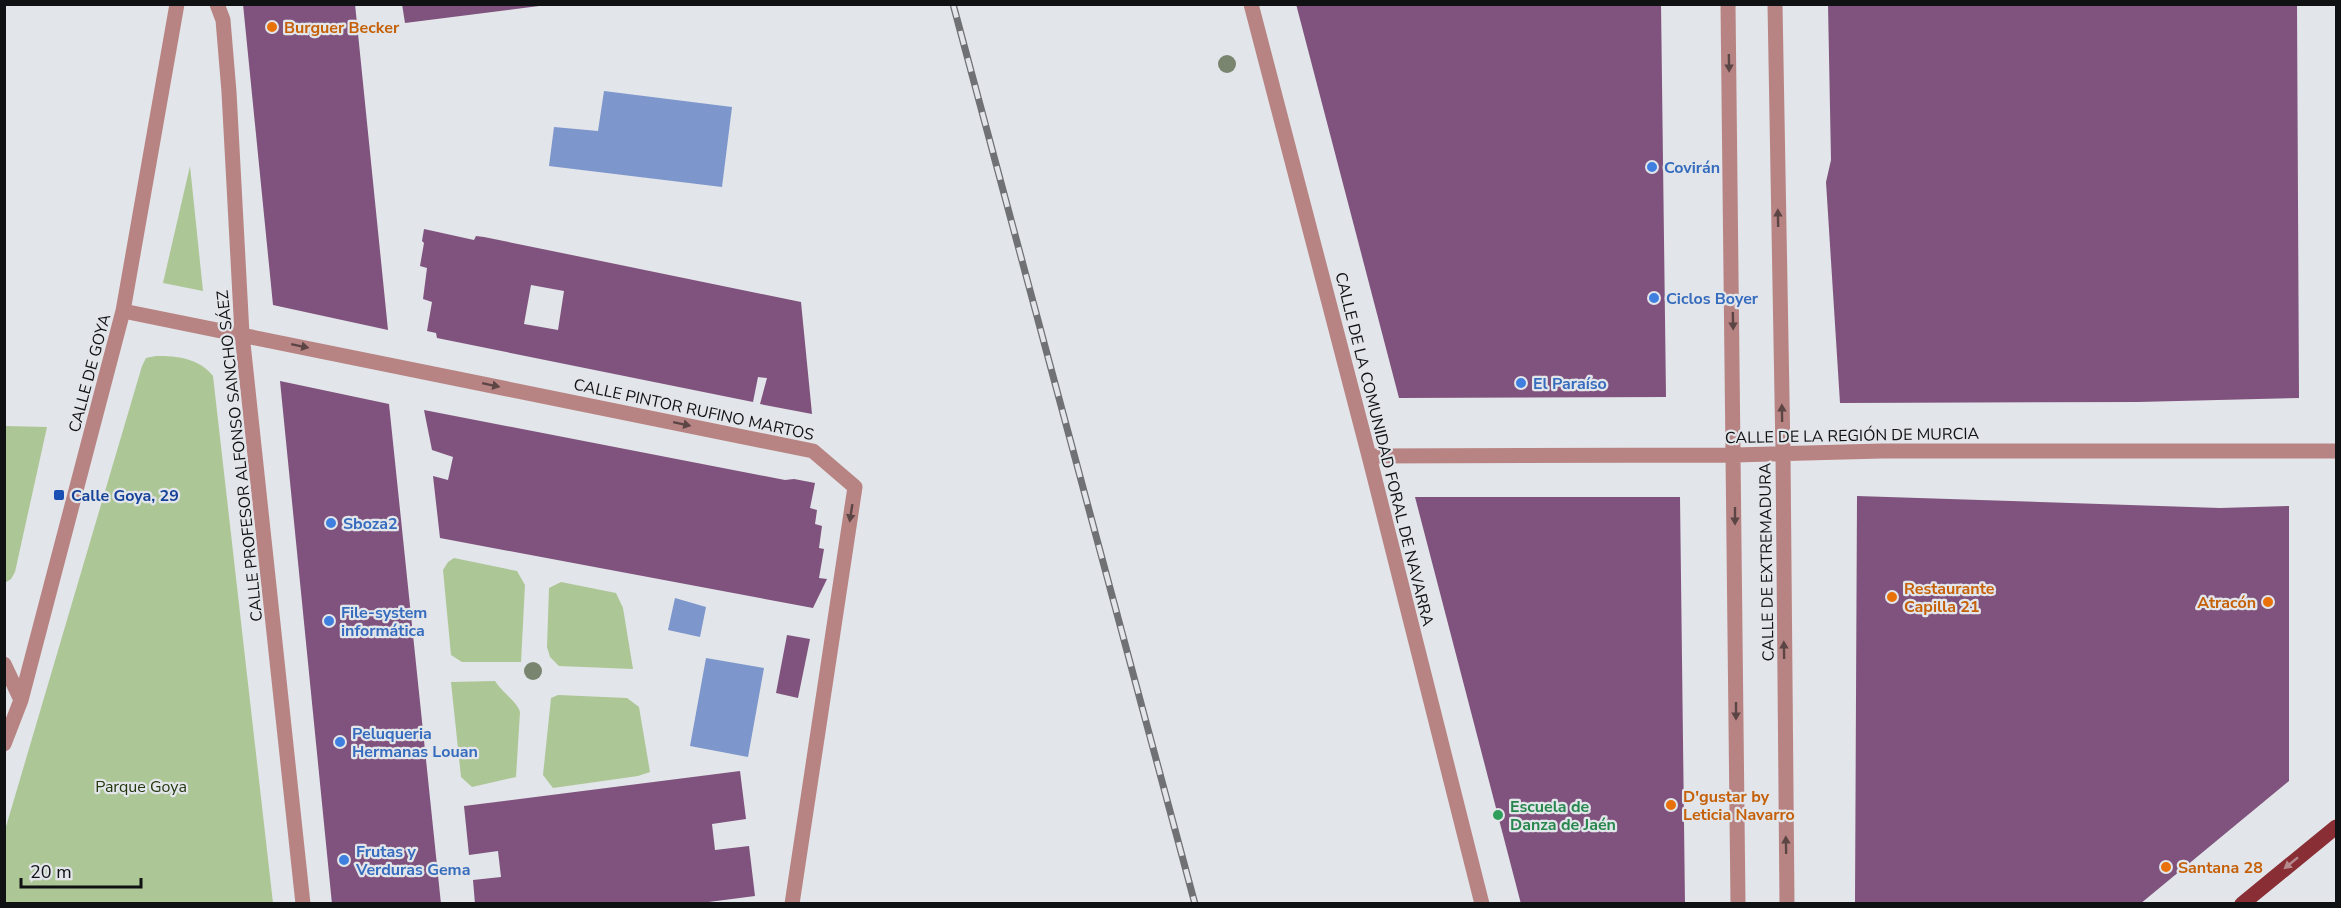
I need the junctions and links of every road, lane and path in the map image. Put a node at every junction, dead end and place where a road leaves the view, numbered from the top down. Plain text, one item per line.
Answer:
1 (177, 4) edge
2 (217, 4) edge
3 (1251, 4) edge
4 (1728, 4) edge
5 (1774, 4) edge
6 (123, 311) junction
7 (242, 334) junction
8 (2337, 450) edge
9 (1783, 453) junction
10 (1734, 455) junction
11 (1369, 456) junction
12 (4, 664) edge
13 (21, 700) junction
14 (4, 744) edge
15 (2337, 827) edge
16 (303, 903) edge
17 (792, 903) edge
18 (1482, 903) edge
19 (1738, 903) edge
20 (1787, 903) edge
21 (2242, 903) edge

1 - 6 street, CALLE DE GOYA
2 - 7 street, CALLE PROFESOR ALFONSO SANCHO SÁEZ
3 - 11 street, CALLE DE LA COMUNIDAD FORAL DE NAVARRA
4 -> 10 street, CALLE DE EXTREMADURA
9 -> 5 street, CALLE DE EXTREMADURA
6 - 7 street
6 - 13 street, CALLE DE GOYA
7 - 16 street, CALLE PROFESOR ALFONSO SANCHO SÁEZ
7 -> 17 street, CALLE PINTOR RUFINO MARTOS
8 - 9 street, CALLE DE LA REGIÓN DE MURCIA
9 - 10 street, CALLE DE LA REGIÓN DE MURCIA
20 -> 9 street, CALLE DE EXTREMADURA
10 - 11 street, CALLE DE LA REGIÓN DE MURCIA
10 -> 19 street, CALLE DE EXTREMADURA
11 - 18 street, CALLE DE LA COMUNIDAD FORAL DE NAVARRA
12 - 13 street
13 - 14 street, CALLE DE GOYA
15 -> 21 main road

